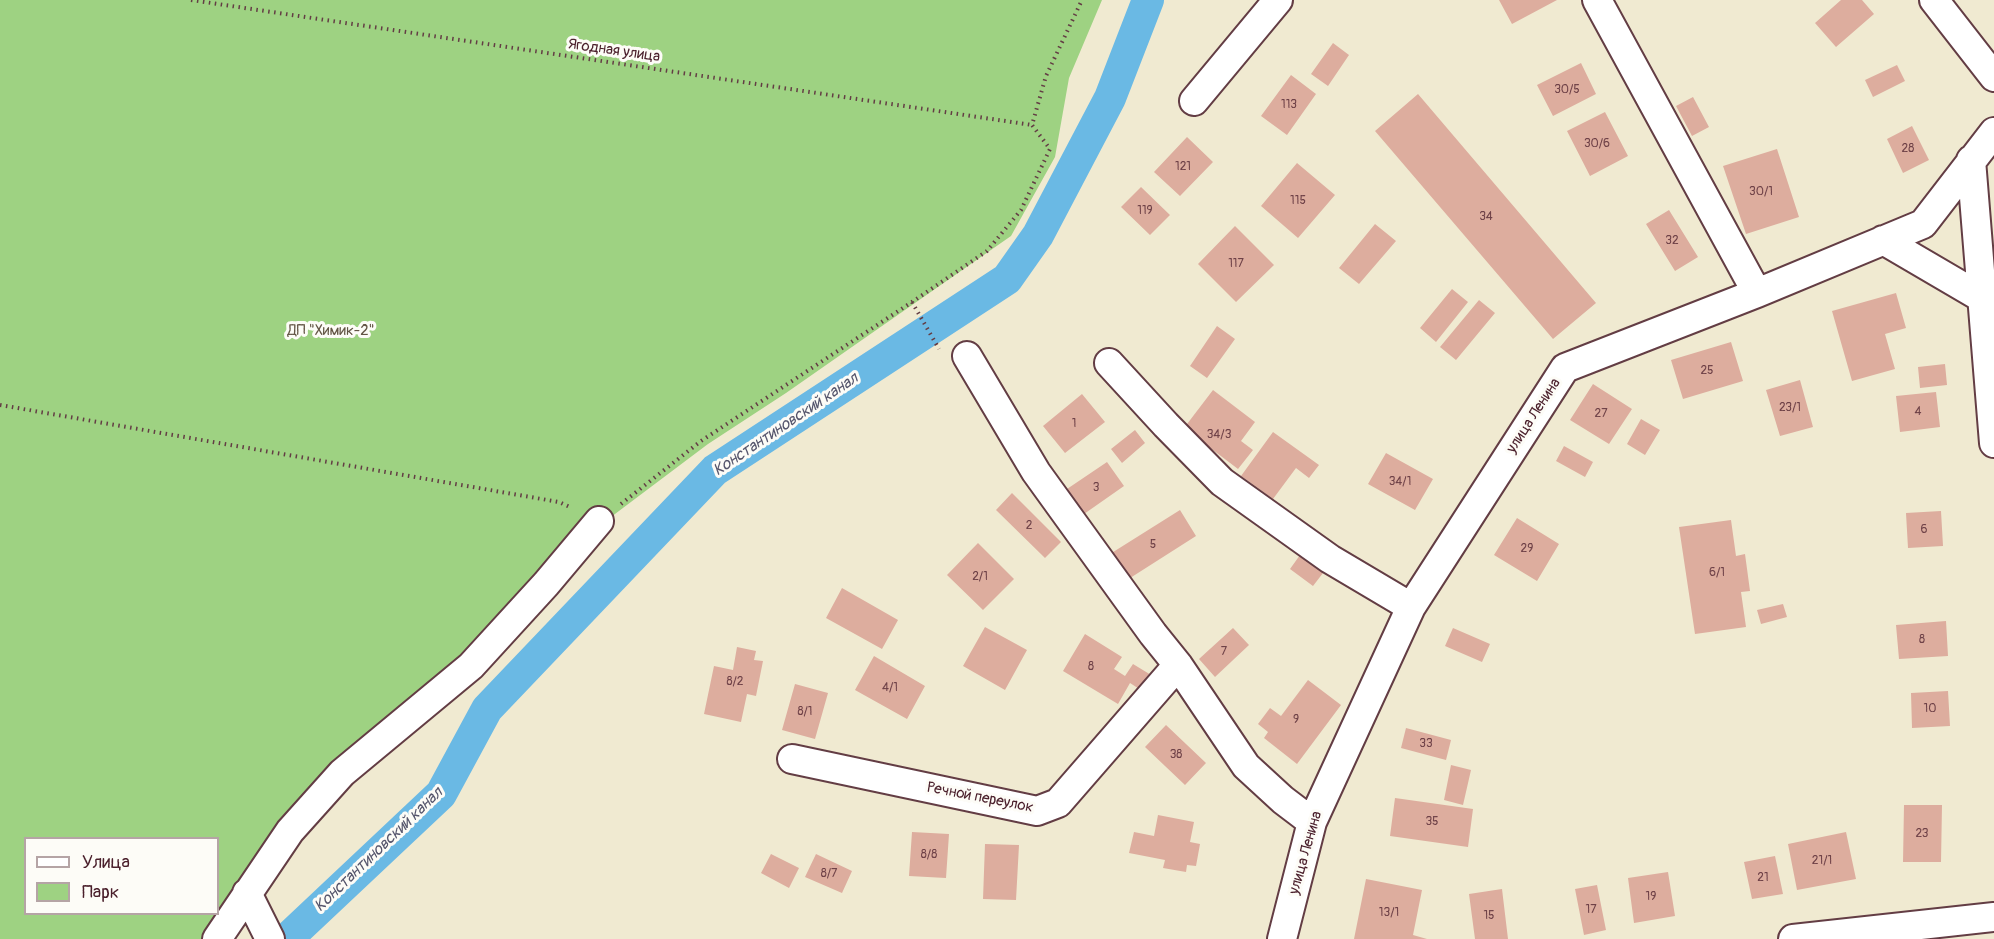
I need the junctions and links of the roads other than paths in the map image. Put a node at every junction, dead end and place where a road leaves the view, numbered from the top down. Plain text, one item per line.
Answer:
1 (1278, 0) edge
2 (1597, 0) edge
3 (1934, 0) edge
4 (1994, 77) edge
5 (1194, 101) dead end
6 (1994, 132) edge
7 (1971, 159) junction
8 (1883, 240) junction
9 (1757, 293) junction
10 (1989, 302) edge
11 (956, 356) road end
12 (1109, 363) dead end
13 (1994, 443) edge
14 (599, 521) road end
15 (1411, 607) junction
16 (1178, 665) junction
17 (792, 759) dead end
18 (1312, 822) junction
19 (247, 893) junction
20 (1994, 917) edge
21 (217, 939) edge
22 (270, 939) edge
23 (1282, 939) edge
24 (1793, 939) edge

1 - 5 street
2 - 9 street
3 - 4 street
6 - 7 street, улица Ленина
7 - 8 street, улица Ленина
7 - 10 street
8 - 9 street, улица Ленина
8 - 10 street
9 - 15 street, улица Ленина
10 - 13 street
11 - 16 street
12 - 15 street
14 - 19 street
15 - 18 street, улица Ленина
16 - 17 street, Речной переулок
16 - 18 street
18 - 23 street, улица Ленина
19 - 21 street
19 - 22 street
20 - 24 street

